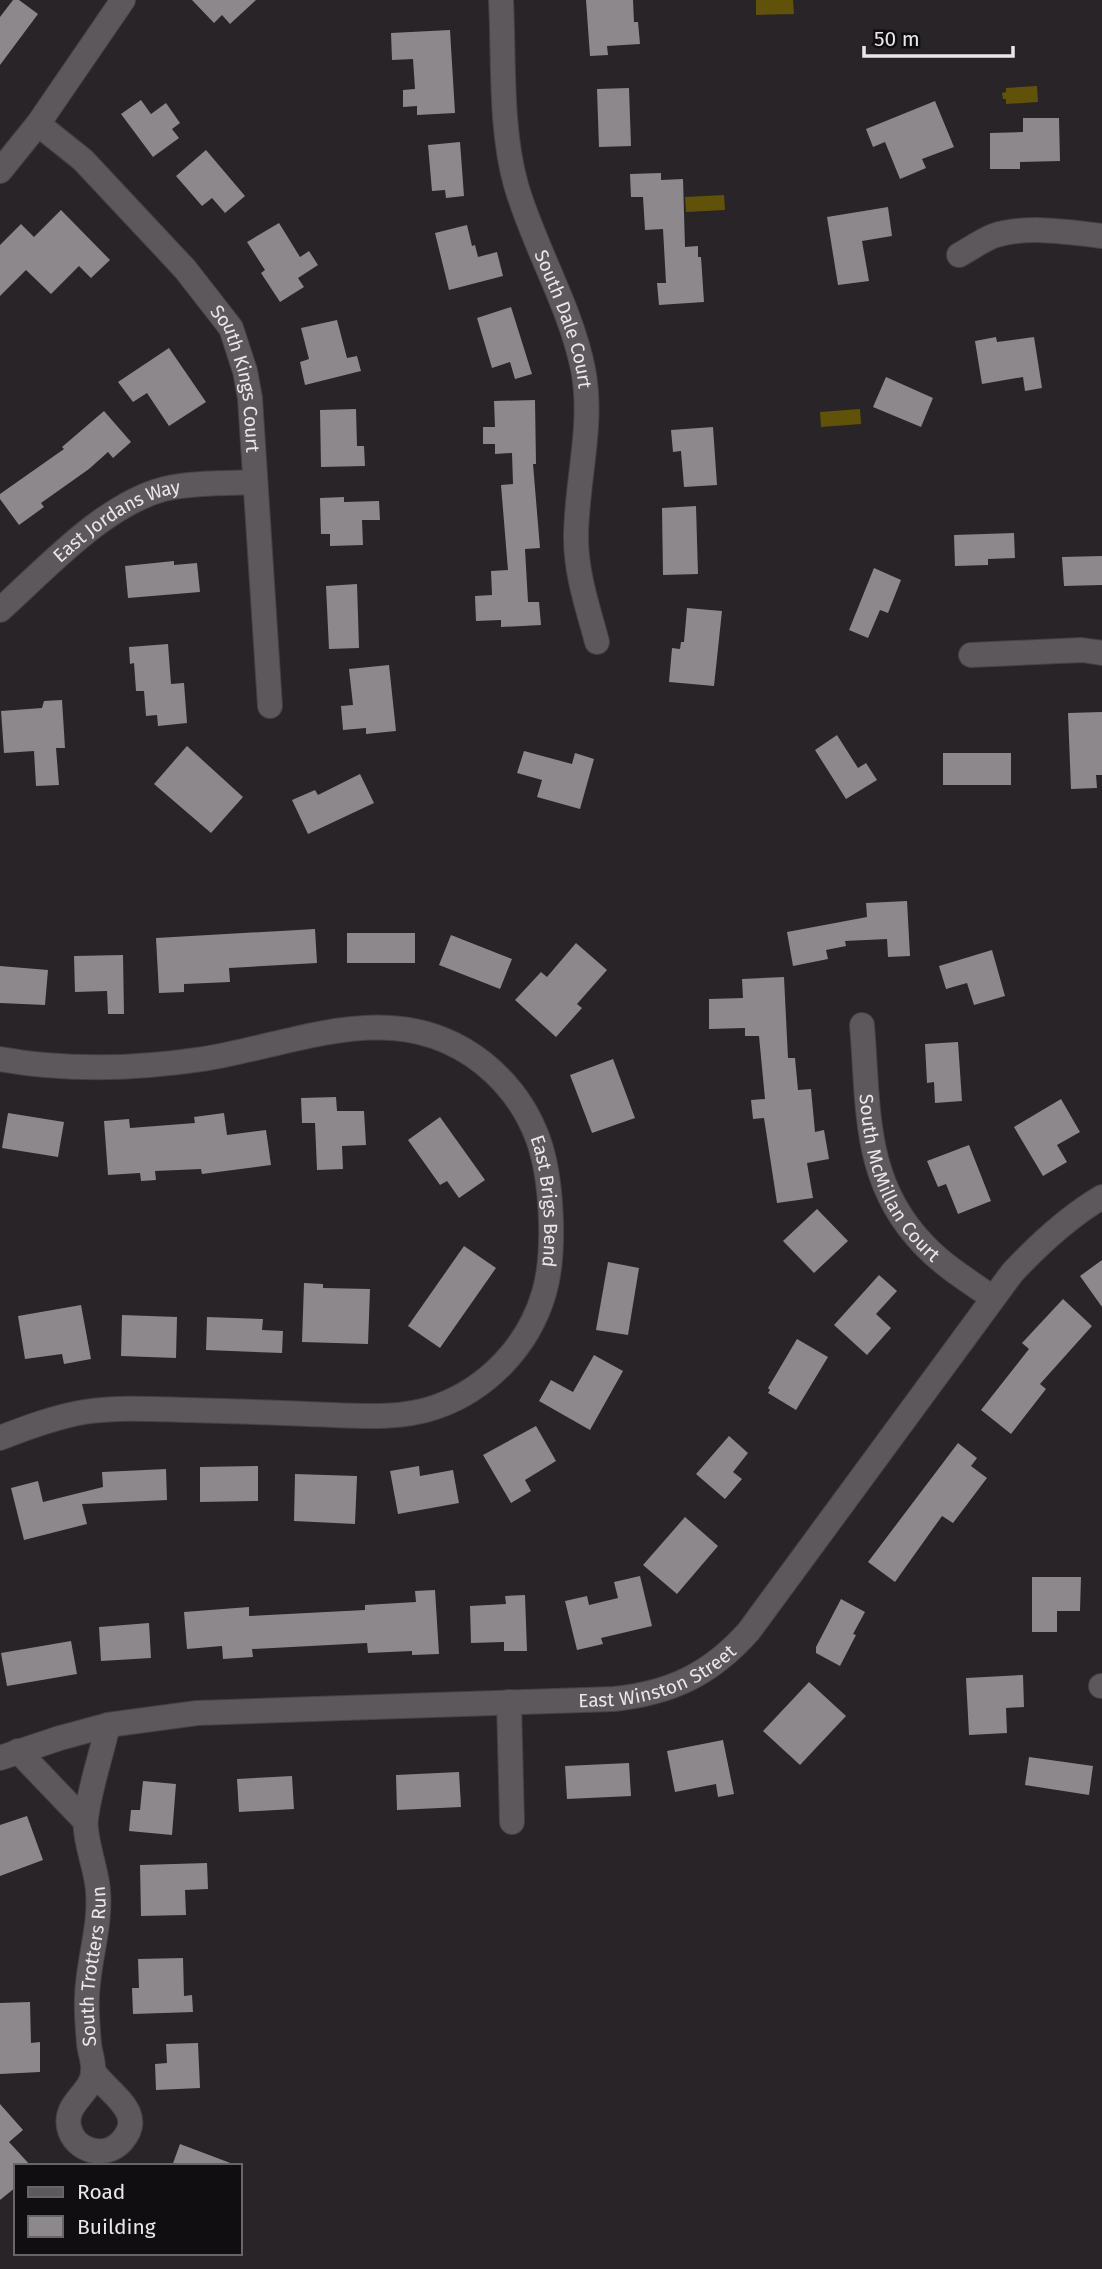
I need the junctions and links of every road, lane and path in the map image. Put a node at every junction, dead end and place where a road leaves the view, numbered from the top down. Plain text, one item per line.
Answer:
1 (123, 0) edge
2 (501, 0) edge
3 (38, 124) junction
4 (0, 171) edge
5 (1102, 236) edge
6 (959, 255) dead end
7 (255, 482) junction
8 (0, 610) edge
9 (597, 642) dead end
10 (1102, 653) edge
11 (971, 655) dead end
12 (270, 706) dead end
13 (862, 1025) dead end
14 (0, 1059) edge
15 (1102, 1197) edge
16 (993, 1298) junction
17 (0, 1438) edge
18 (509, 1702) junction
19 (108, 1725) junction
20 (9, 1755) edge
21 (85, 1821) junction
22 (512, 1822) dead end
23 (94, 2072) dead end

1 - 3 street
2 - 9 street, South Dale Court
3 - 4 street
3 - 7 street, South Kings Court
5 - 6 street
7 - 8 street, East Jordans Way
7 - 12 street, South Kings Court
10 - 11 street
13 - 16 street, South McMillan Court
14 - 17 street, East Brigs Bend
15 - 16 street, East Winston Street
16 - 18 street, East Winston Street
18 - 19 street, East Winston Street
18 - 22 street
19 - 20 street, East Winston Street
19 - 21 street, South Trotters Run
20 - 21 street
21 - 23 street, South Trotters Run

